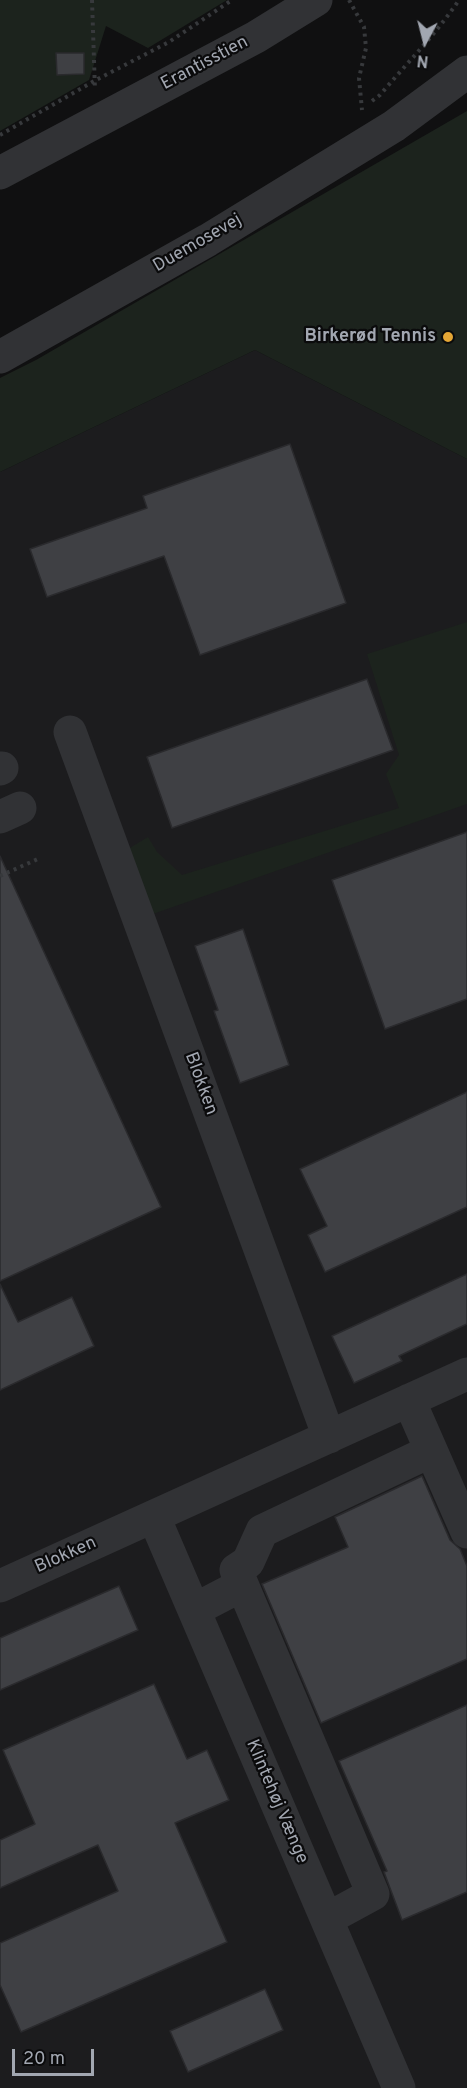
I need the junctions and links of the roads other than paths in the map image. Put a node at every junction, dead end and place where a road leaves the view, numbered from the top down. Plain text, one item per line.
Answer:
1 (316, 0) edge
2 (467, 72) edge
3 (467, 94) edge
4 (394, 126) junction
5 (0, 173) edge
6 (0, 357) edge
7 (70, 732) dead end
8 (467, 1374) edge
9 (409, 1400) junction
10 (329, 1437) junction
11 (431, 1451) junction
12 (154, 1517) junction
13 (467, 1532) edge
14 (242, 1585) junction
15 (0, 1586) edge
16 (194, 1610) junction
17 (327, 1919) junction
18 (399, 2088) edge

1 - 5 street, Erantisstien
2 - 4 street, Duemosevej
3 - 4 street, Duemosevej
4 - 6 street, Duemosevej
7 - 10 street, Blokken
8 - 9 street, Blokken
9 - 10 street, Blokken
9 - 11 street
10 - 12 street, Blokken
11 - 13 street
11 - 14 street
12 - 15 street, Blokken
12 - 16 street, Klintehøj Vænge
14 - 16 street
14 - 17 street
16 - 17 street, Klintehøj Vænge
17 - 18 street, Klintehøj Vænge

